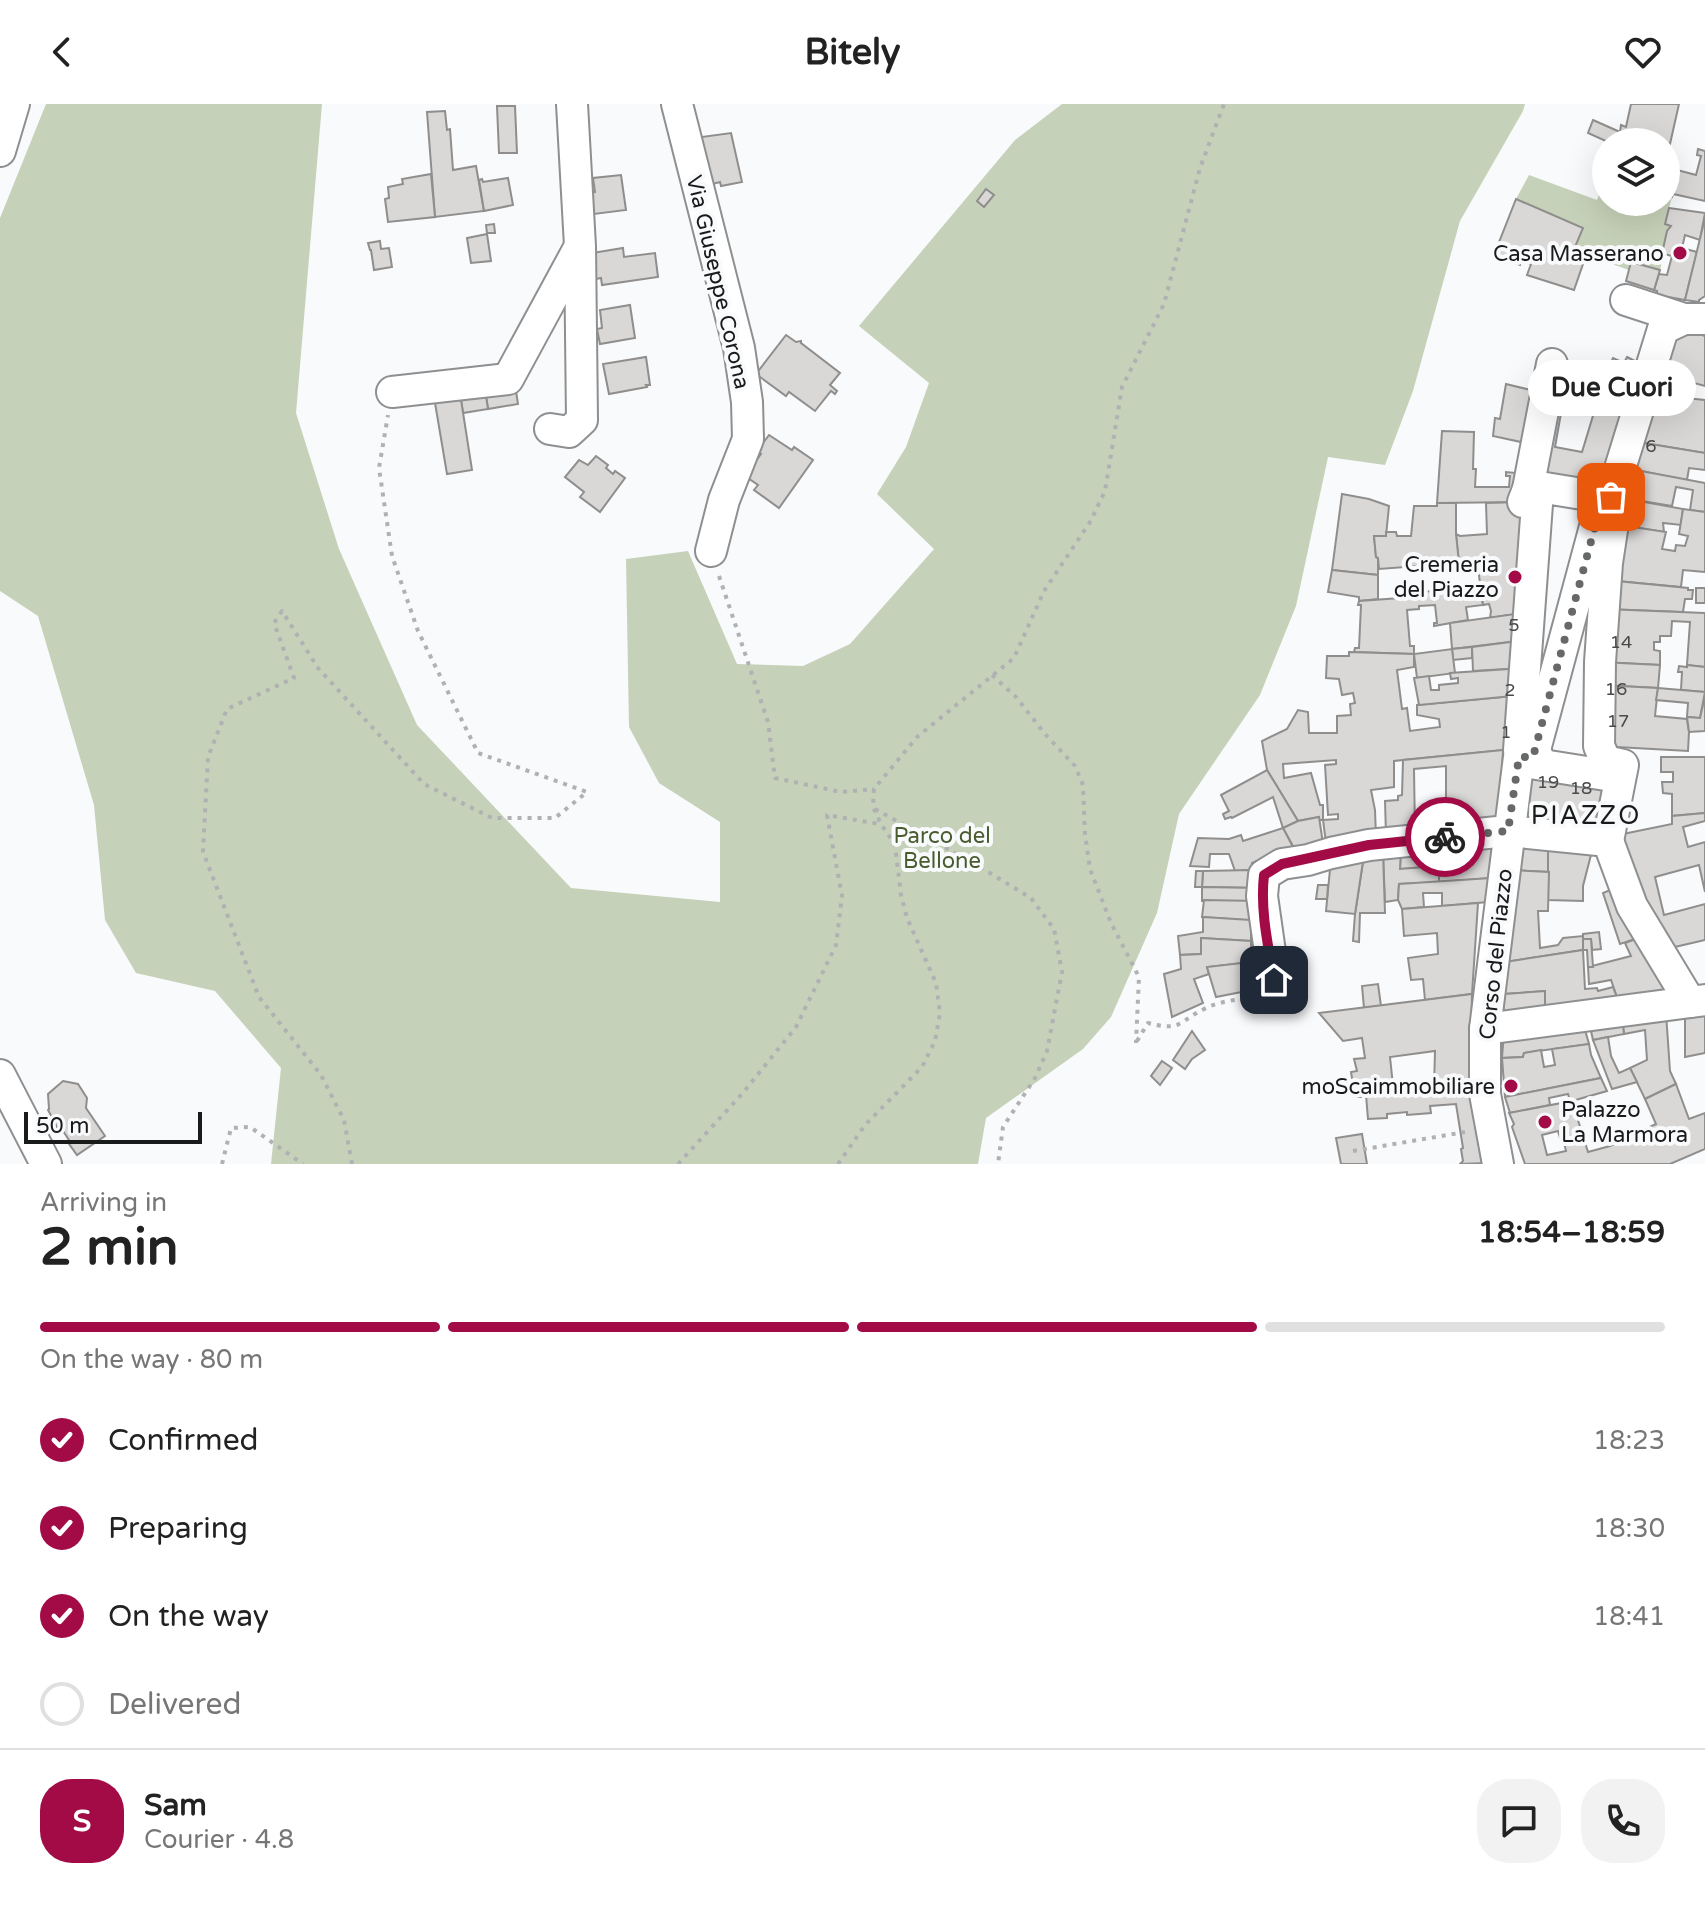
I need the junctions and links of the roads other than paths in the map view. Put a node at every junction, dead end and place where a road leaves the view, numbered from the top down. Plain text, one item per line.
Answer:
1 (14, 104) edge
2 (572, 104) edge
3 (677, 104) edge
4 (0, 151) edge
5 (580, 246) junction
6 (1626, 300) dead end
7 (1695, 319) edge
8 (1552, 364) dead end
9 (392, 392) road end
10 (550, 429) dead end
11 (1528, 489) junction
12 (1606, 503) junction
13 (711, 551) road end
14 (1527, 757) junction
15 (1614, 763) junction
16 (1508, 831) junction
17 (1608, 841) junction
18 (1274, 980) road end
19 (1698, 1001) edge
20 (1485, 1029) junction
21 (0, 1075) edge
22 (46, 1164) edge
23 (1498, 1164) edge

1 - 4 street
2 - 5 street
3 - 13 street, Via Giuseppe Corona
5 - 9 street
5 - 10 street
6 - 7 street
7 - 12 street
8 - 11 street
11 - 12 street
11 - 14 street
12 - 14 street
12 - 15 street
14 - 15 street
14 - 16 street, Corso del Piazzo
15 - 17 street
16 - 17 street
16 - 18 street
16 - 20 street, Corso del Piazzo
17 - 19 street
19 - 20 street
20 - 23 street, Corso del Piazzo
21 - 22 street

